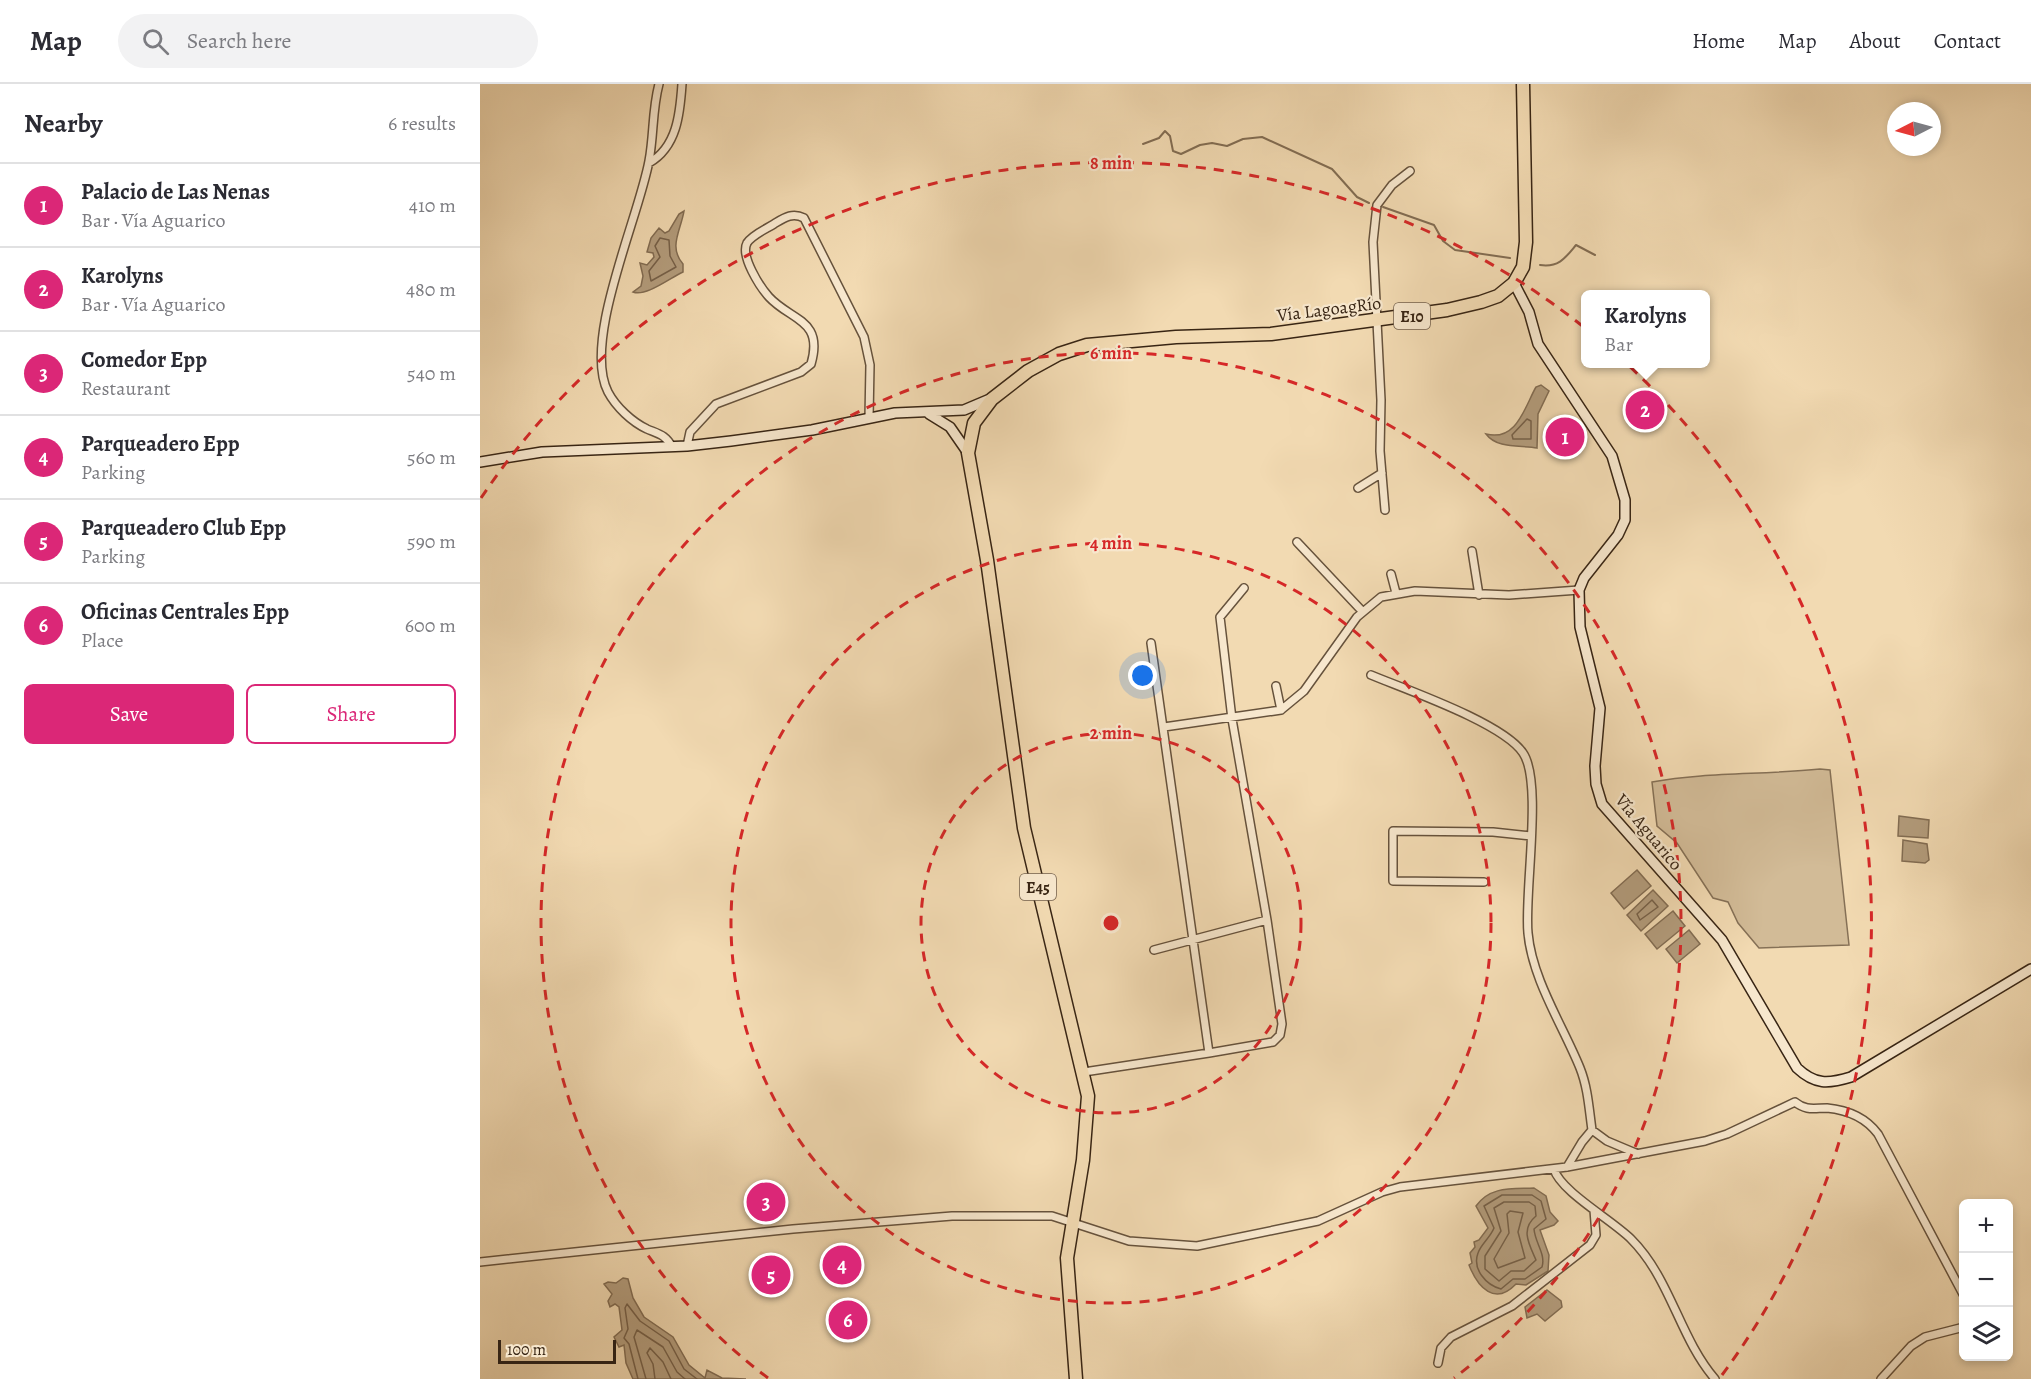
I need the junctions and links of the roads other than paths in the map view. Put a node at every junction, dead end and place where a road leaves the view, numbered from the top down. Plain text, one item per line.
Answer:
1 (659, 84) edge
2 (682, 84) edge
3 (1523, 84) edge
4 (649, 163) junction
5 (1410, 171) dead end
6 (1514, 283) junction
7 (1378, 321) junction
8 (992, 399) junction
9 (927, 413) junction
10 (869, 418) junction
11 (687, 446) junction
12 (672, 447) junction
13 (968, 453) junction
14 (480, 462) edge
15 (1382, 473) junction
16 (1358, 488) dead end
17 (1385, 510) dead end
18 (1297, 542) dead end
19 (1472, 551) dead end
20 (1391, 574) dead end
21 (1244, 588) dead end
22 (1579, 590) junction
23 (1396, 593) junction
24 (1479, 595) junction
25 (1362, 612) junction
26 (1152, 643) dead end
27 (1371, 675) dead end
28 (1276, 686) dead end
29 (1281, 710) junction
30 (1232, 719) junction
31 (1164, 728) junction
32 (1531, 836) junction
33 (1484, 882) dead end
34 (1267, 920) junction
35 (1192, 939) junction
36 (1154, 950) dead end
37 (2031, 969) edge
38 (1209, 1053) junction
39 (1084, 1072) junction
40 (1592, 1130) junction
41 (1640, 1154) junction
42 (1567, 1167) junction
43 (1554, 1169) junction
44 (1594, 1210) junction
45 (1073, 1222) junction
46 (480, 1262) edge
47 (1959, 1287) edge
48 (1959, 1328) edge
49 (1438, 1363) dead end
50 (1076, 1379) edge
51 (1715, 1379) edge
52 (1881, 1379) edge

1 - 4 street
2 - 4 street
3 - 6 highway
4 - 12 street
5 - 7 street
6 - 7 highway, Vía LagoagRío / E10
6 - 22 street
7 - 8 highway, Vía LagoagRío / E10
7 - 15 street
8 - 9 street
8 - 13 highway, E45
9 - 10 street
9 - 13 street
10 - 11 street
10 - 11 street
11 - 12 street
12 - 14 street
13 - 39 highway, E45
15 - 16 street
15 - 17 street
18 - 25 street
19 - 24 street
20 - 23 street
21 - 30 street
22 - 24 street
22 - 37 street, Vía Aguarico
23 - 24 street
23 - 25 street
25 - 29 street
26 - 31 street
27 - 32 street
28 - 29 street
29 - 30 street
30 - 31 street
30 - 34 street
31 - 35 street
32 - 33 street
32 - 40 street
34 - 35 street
34 - 38 street
35 - 36 street
35 - 38 street
38 - 39 street
39 - 45 highway, E45
40 - 41 street
40 - 42 street
41 - 42 street
41 - 47 street
42 - 43 street
43 - 44 street
43 - 45 street
44 - 49 street
44 - 51 street
45 - 46 street
45 - 50 highway, E45
48 - 52 street

